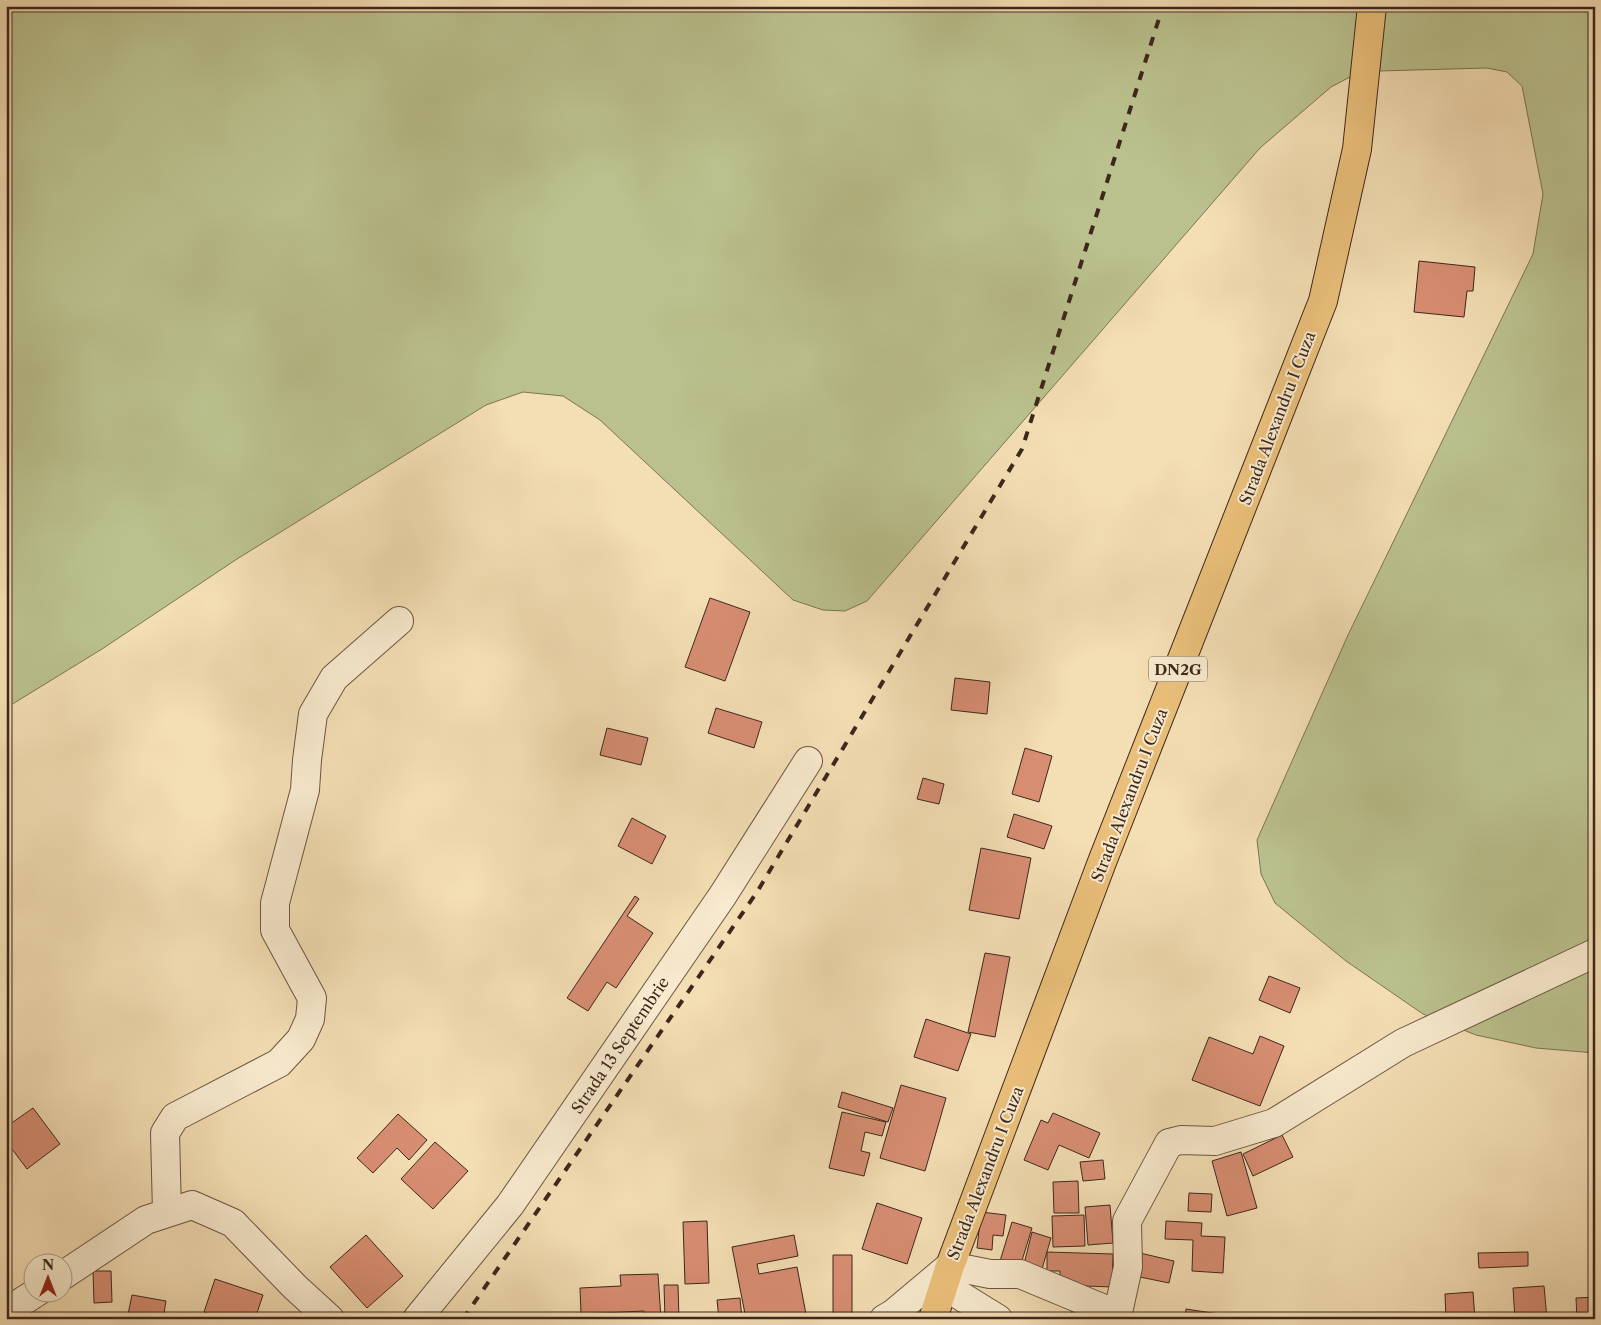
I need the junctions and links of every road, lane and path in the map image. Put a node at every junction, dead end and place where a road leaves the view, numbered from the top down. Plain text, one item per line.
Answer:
1 (1372, 6) edge
2 (399, 621) dead end
3 (808, 761) dead end
4 (1595, 953) edge
5 (167, 1213) junction
6 (72, 1269) edge
7 (946, 1276) junction
8 (22, 1302) edge
9 (6, 1312) edge
10 (330, 1319) edge
11 (417, 1319) edge
12 (884, 1319) edge
13 (933, 1319) edge
14 (998, 1319) edge

1 - 7 main road, Strada Alexandru I Cuza / DN2G
2 - 5 street
3 - 11 street, Strada 13 Septembrie
4 - 7 street
5 - 6 street
5 - 10 street
7 - 12 street
7 - 13 main road, Strada Alexandru I Cuza / DN2G
7 - 14 street
8 - 9 street

